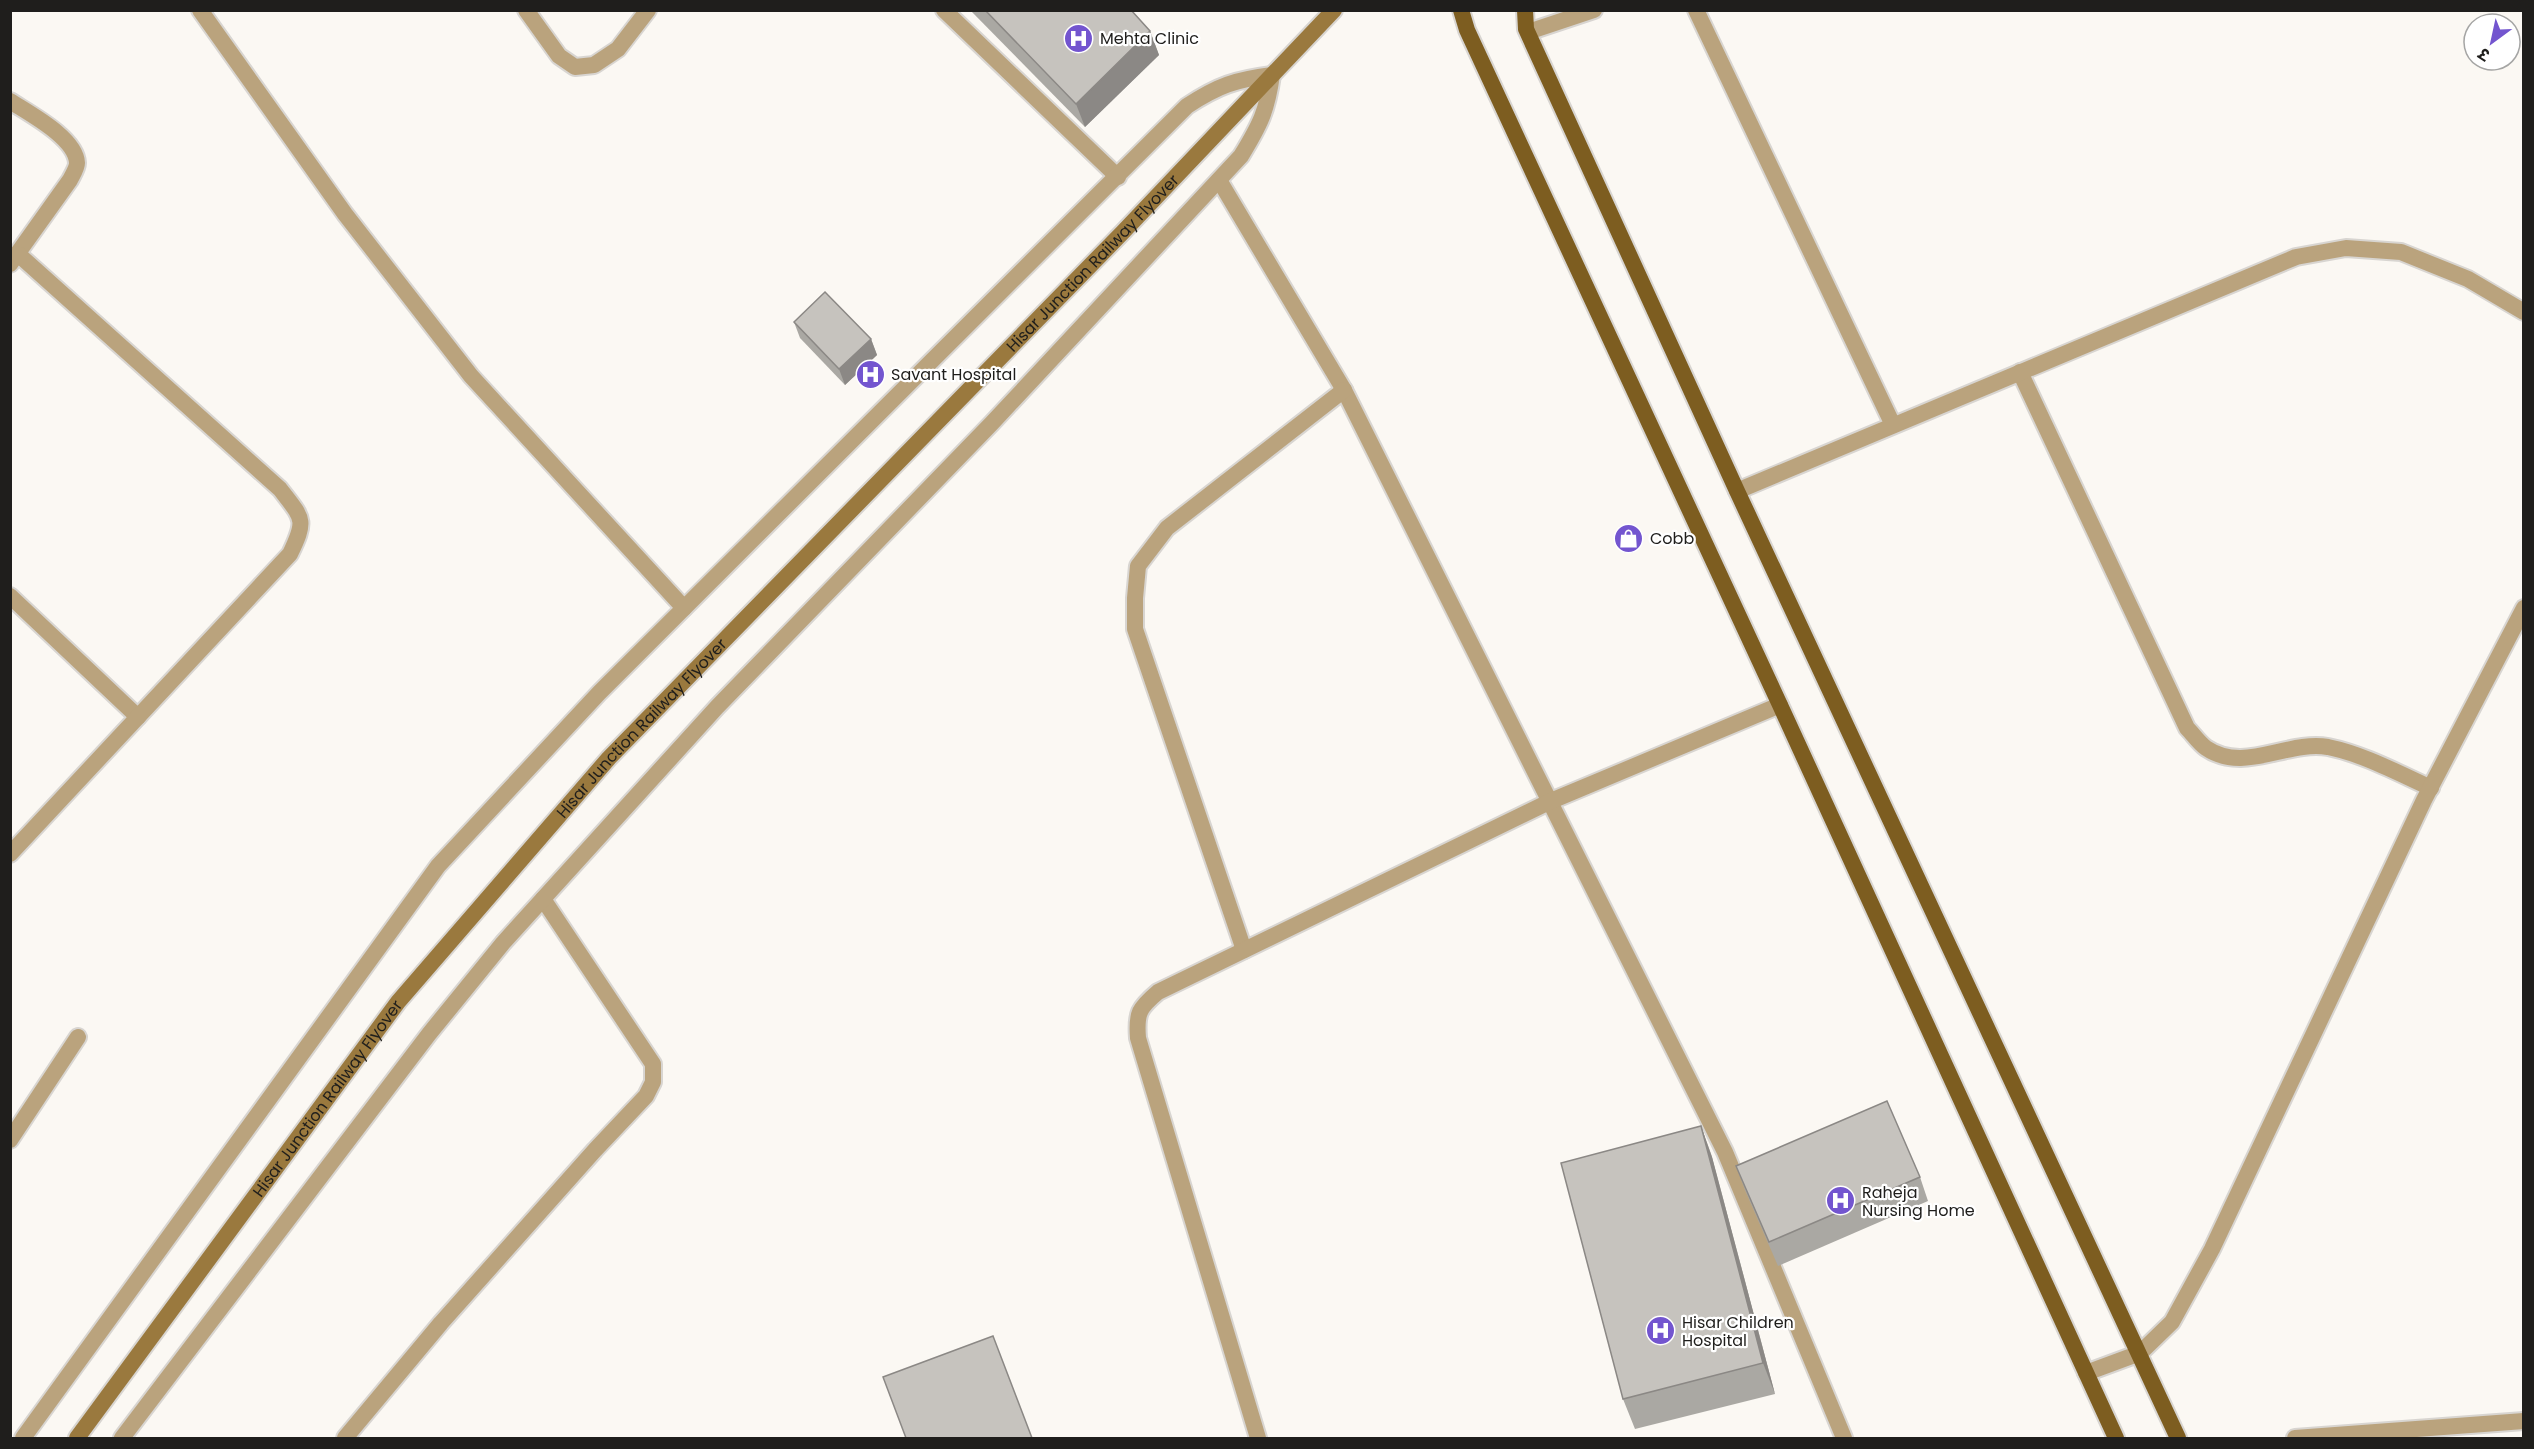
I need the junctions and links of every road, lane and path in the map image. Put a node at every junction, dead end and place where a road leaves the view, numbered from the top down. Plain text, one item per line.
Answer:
1 (200, 10) edge
2 (526, 10) edge
3 (648, 10) edge
4 (944, 10) edge
5 (1334, 10) edge
6 (1461, 10) edge
7 (1525, 10) edge
8 (1594, 10) edge
9 (1696, 10) edge
10 (1528, 32) junction
11 (1272, 75) junction
12 (10, 101) edge
13 (1118, 177) junction
14 (1219, 180) junction
15 (14, 259) edge
16 (2523, 312) edge
17 (2020, 372) junction
18 (1344, 390) junction
19 (1893, 425) junction
20 (1737, 490) junction
21 (10, 596) edge
22 (684, 608) junction
23 (2523, 608) edge
24 (1780, 705) junction
25 (138, 717) junction
26 (2431, 788) junction
27 (1551, 801) junction
28 (10, 854) edge
29 (543, 898) junction
30 (1244, 950) junction
31 (78, 1037) dead end
32 (10, 1140) edge
33 (2140, 1353) junction
34 (2086, 1373) junction
35 (2523, 1421) edge
36 (10, 1427) edge
37 (351, 1436) edge
38 (23, 1438) edge
39 (77, 1438) edge
40 (122, 1438) edge
41 (1258, 1438) edge
42 (1844, 1438) edge
43 (2116, 1438) edge
44 (2178, 1438) edge
45 (2295, 1438) edge

1 - 22 street
2 - 3 street
4 - 13 street
5 - 11 main road, Hisar Junction Railway Flyover
6 - 24 main road
7 - 10 main road
8 - 10 street
9 - 19 street
10 - 20 main road
11 - 13 street
11 - 14 street
11 - 39 main road, Hisar Junction Railway Flyover
12 - 15 street
13 - 22 street
14 - 18 street
14 - 29 street
15 - 25 street
16 - 17 street
17 - 19 street
17 - 26 street
18 - 27 street
18 - 30 street
19 - 20 street
20 - 33 main road
21 - 25 street
22 - 38 street
23 - 26 street
24 - 27 street
24 - 34 main road
25 - 28 street
26 - 33 street
27 - 30 street
27 - 42 street
29 - 37 street
29 - 40 street
30 - 41 street
31 - 32 street
33 - 34 street
33 - 44 main road
34 - 43 main road
35 - 45 street
36 - 38 street

